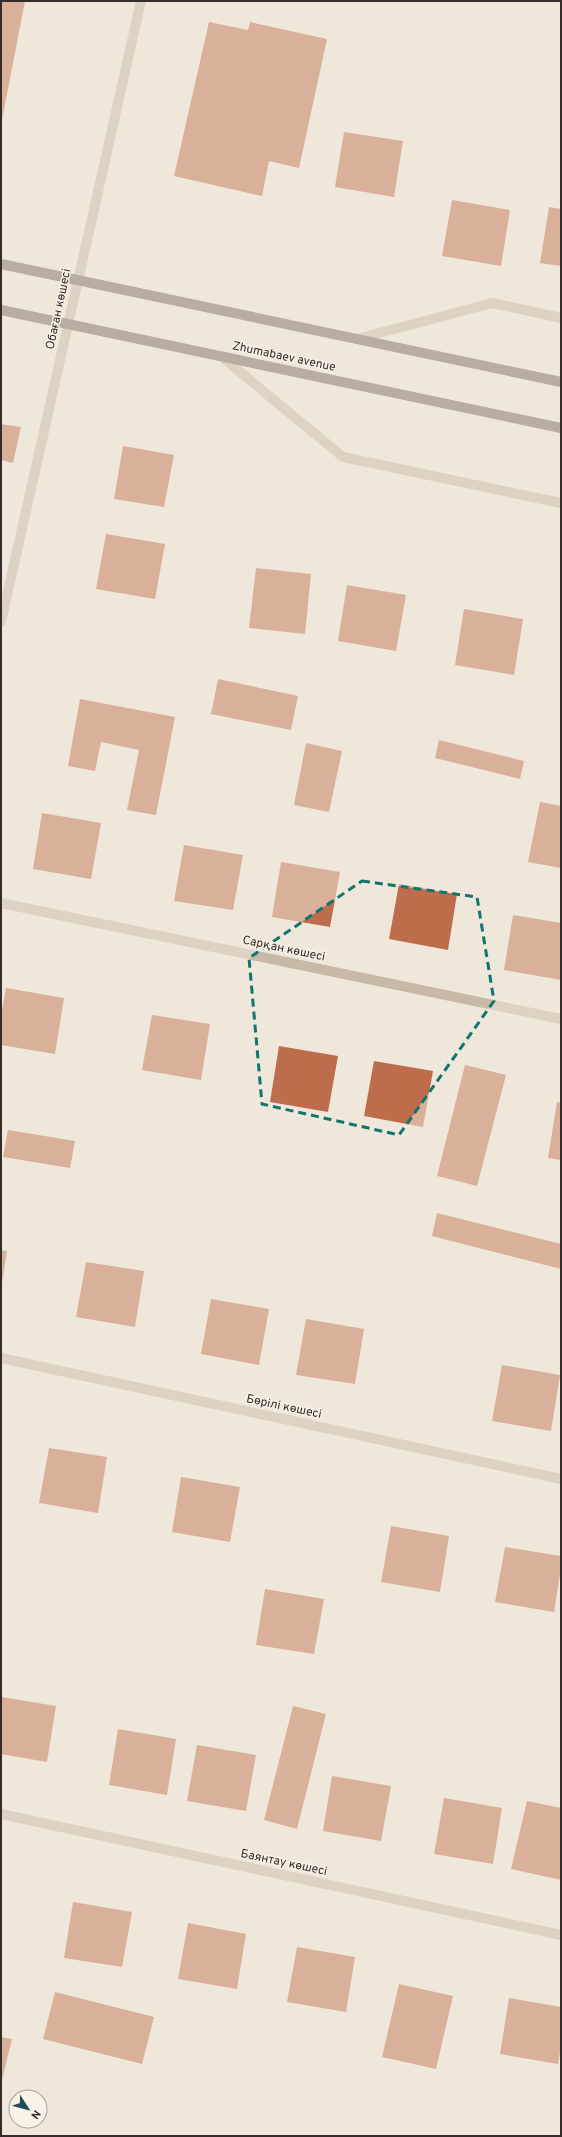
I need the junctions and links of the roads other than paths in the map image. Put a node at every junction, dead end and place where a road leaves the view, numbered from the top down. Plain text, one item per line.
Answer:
1 (141, 1) edge
2 (1, 264) edge
3 (77, 280) junction
4 (1, 310) edge
5 (561, 318) edge
6 (69, 324) junction
7 (356, 339) junction
8 (222, 357) junction
9 (561, 382) edge
10 (561, 428) edge
11 (561, 503) edge
12 (1, 622) edge
13 (1, 903) edge
14 (561, 1019) edge
15 (1, 1358) edge
16 (561, 1479) edge
17 (1, 1814) edge
18 (561, 1935) edge

1 - 3 street, Обаған көшесі
2 - 3 main road
3 - 6 street, Обаған көшесі
3 - 7 main road
4 - 6 main road, Zhumabaev avenue
5 - 7 street
6 - 8 main road, Zhumabaev avenue
6 - 12 street, Обаған көшесі
7 - 9 main road
8 - 10 main road, Zhumabaev avenue
8 - 11 street
13 - 14 street, Сарқан көшесі
15 - 16 street, Бөрілі көшесі
17 - 18 street, Баянтау көшесі

